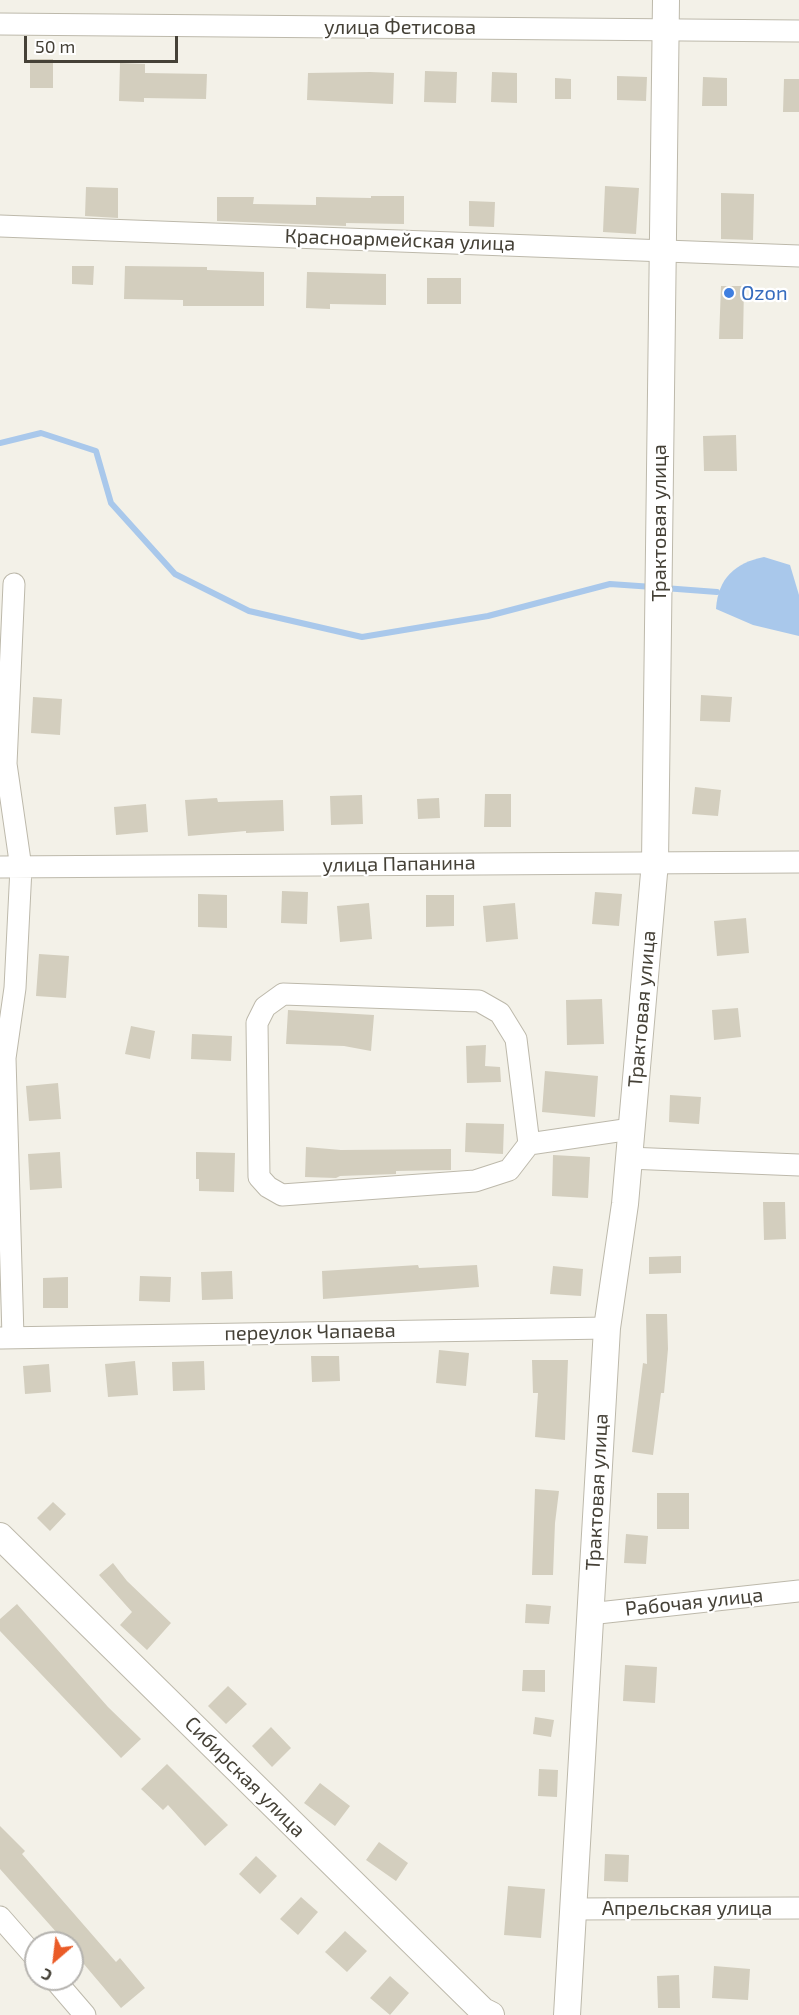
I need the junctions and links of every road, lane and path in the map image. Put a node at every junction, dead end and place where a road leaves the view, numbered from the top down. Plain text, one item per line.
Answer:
1 (666, 0) edge
2 (0, 24) edge
3 (665, 28) junction
4 (799, 31) edge
5 (0, 226) edge
6 (661, 249) junction
7 (799, 256) edge
8 (14, 584) dead end
9 (655, 862) junction
10 (799, 862) edge
11 (0, 867) edge
12 (21, 868) junction
13 (631, 1130) junction
14 (529, 1143) junction
15 (628, 1158) junction
16 (799, 1165) edge
17 (607, 1328) junction
18 (6, 1337) edge
19 (0, 1536) edge
20 (799, 1591) edge
21 (590, 1614) junction
22 (799, 1908) edge
23 (575, 1909) junction
24 (0, 1917) edge
25 (24, 1944) edge
26 (65, 1991) edge
27 (86, 2015) edge
28 (491, 2015) edge
29 (567, 2015) edge

1 - 3 street, Трактовая улица
2 - 3 street, улица Фетисова
3 - 4 street, улица Фетисова
3 - 6 street, Трактовая улица
5 - 6 street, Красноармейская улица
6 - 7 street, Красноармейская улица
6 - 9 street, Трактовая улица
8 - 12 street
9 - 10 street, улица Папанина
9 - 12 street, улица Папанина
9 - 13 street, Трактовая улица
11 - 12 street, улица Папанина
12 - 18 street
13 - 14 street
13 - 15 street, Трактовая улица
14 - 14 street
15 - 16 street
15 - 17 street, Трактовая улица
17 - 18 street, переулок Чапаева
17 - 21 street, Трактовая улица
19 - 28 street, Сибирская улица
20 - 21 street, Рабочая улица
21 - 23 street, Трактовая улица
22 - 23 street, Апрельская улица
23 - 29 street, Трактовая улица
24 - 25 street
26 - 27 street

